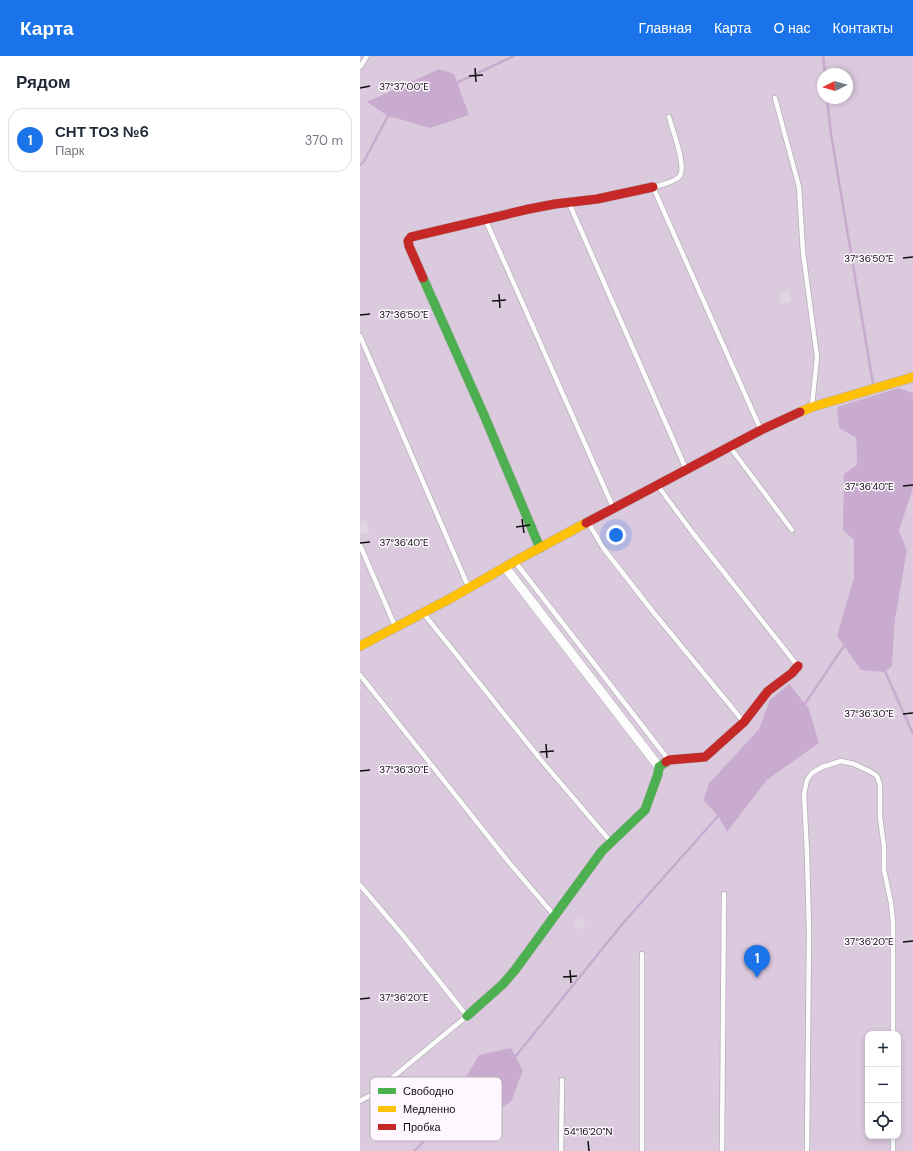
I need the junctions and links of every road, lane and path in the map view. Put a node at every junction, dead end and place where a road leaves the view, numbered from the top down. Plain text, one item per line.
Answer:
1 (367, 56) edge
2 (360, 67) edge
3 (775, 98) dead end
4 (669, 117) dead end
5 (652, 187) junction
6 (569, 203) junction
7 (486, 220) junction
8 (360, 336) edge
9 (913, 377) edge
10 (812, 407) junction
11 (761, 430) junction
12 (729, 446) junction
13 (686, 469) junction
14 (657, 485) junction
15 (614, 508) junction
16 (588, 522) junction
17 (792, 530) dead end
18 (360, 545) edge
19 (540, 548) junction
20 (515, 561) junction
21 (505, 567) junction
22 (468, 588) junction
23 (423, 612) junction
24 (396, 627) junction
25 (360, 646) edge
26 (798, 666) joint
27 (360, 675) edge
28 (744, 722) junction
29 (669, 760) junction
30 (658, 767) junction
31 (611, 843) junction
32 (360, 885) edge
33 (724, 894) dead end
34 (555, 916) junction
35 (642, 954) dead end
36 (467, 1016) junction
37 (893, 1031) edge
38 (393, 1077) edge
39 (562, 1080) dead end
40 (370, 1095) edge
41 (360, 1100) edge
42 (893, 1139) edge
43 (561, 1151) edge
44 (642, 1151) edge
45 (722, 1151) edge
46 (806, 1151) edge
47 (893, 1151) edge

1 - 2 lane
3 - 10 lane
4 - 5 lane
5 - 6 street
5 - 11 lane
6 - 7 street
6 - 13 lane
7 - 15 lane
7 - 19 street
8 - 22 lane
9 - 10 street
10 - 11 street
11 - 12 street
12 - 13 street
12 - 17 lane
13 - 14 street
14 - 15 street
14 - 26 lane
15 - 16 street
16 - 19 street
16 - 28 lane
18 - 24 lane
19 - 20 street
20 - 21 street
20 - 29 lane
21 - 22 street
21 - 30 street
22 - 23 street
23 - 24 street
23 - 31 lane
24 - 25 street
26 - 28 street
27 - 34 lane
28 - 29 street
29 - 30 street
30 - 31 street
31 - 34 street
32 - 36 lane
33 - 45 lane
34 - 36 street
35 - 44 lane
36 - 38 lane
37 - 46 lane
39 - 43 lane
40 - 41 lane
42 - 47 lane

